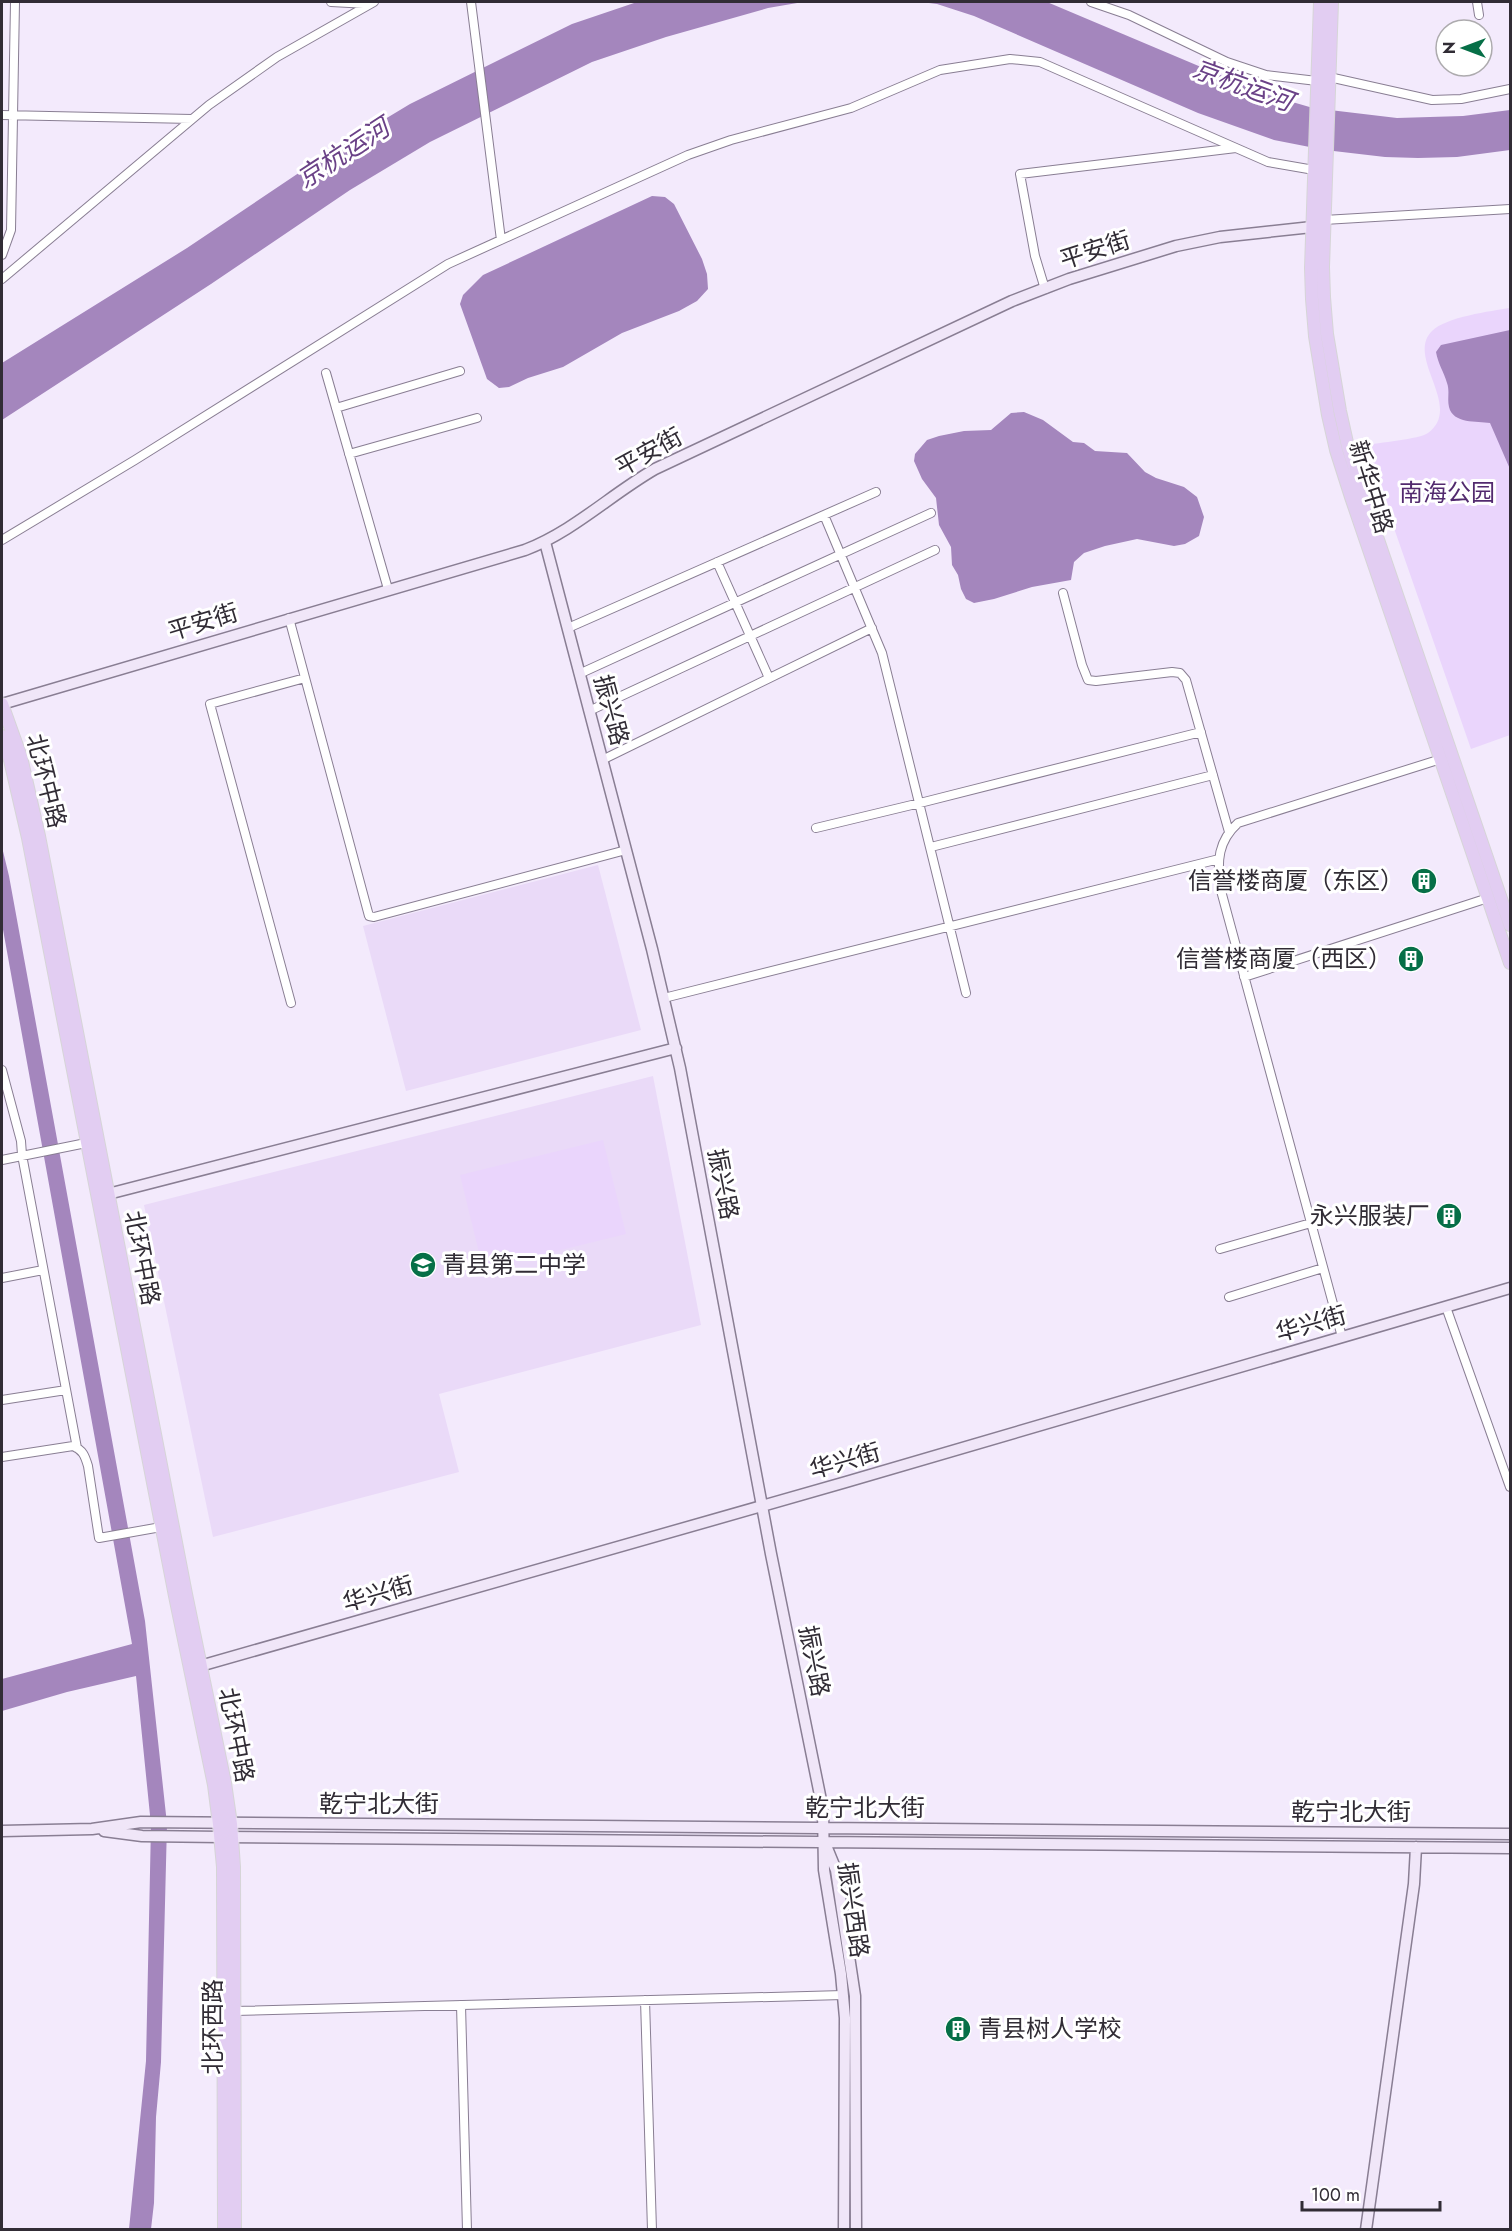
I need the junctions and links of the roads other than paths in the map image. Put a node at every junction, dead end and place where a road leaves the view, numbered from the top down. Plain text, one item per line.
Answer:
1 (15, 2) edge
2 (331, 2) edge
3 (471, 2) edge
4 (1091, 2) edge
5 (1320, 2) edge
6 (1332, 2) edge
7 (1476, 2) edge
8 (372, 3) edge
9 (1479, 15) dead end
10 (1323, 79) junction
11 (1510, 89) edge
12 (2, 115) edge
13 (13, 115) junction
14 (192, 119) junction
15 (1237, 148) junction
16 (1318, 162) junction
17 (1510, 209) edge
18 (1324, 220) junction
19 (1312, 227) junction
20 (501, 240) junction
21 (2, 255) edge
22 (2, 279) edge
23 (1045, 289) junction
24 (460, 371) dead end
25 (326, 373) dead end
26 (336, 408) junction
27 (477, 418) dead end
28 (349, 454) junction
29 (876, 492) dead end
30 (931, 513) dead end
31 (824, 515) junction
32 (2, 540) edge
33 (545, 542) junction
34 (935, 550) dead end
35 (841, 554) junction
36 (717, 562) junction
37 (855, 587) junction
38 (388, 589) junction
39 (1063, 593) dead end
40 (735, 602) junction
41 (288, 618) junction
42 (567, 628) junction
43 (872, 628) junction
44 (750, 636) junction
45 (579, 674) junction
46 (305, 678) junction
47 (769, 678) junction
48 (2, 704) edge
49 (589, 711) junction
50 (1201, 732) junction
51 (2, 736) edge
52 (1441, 759) junction
53 (602, 760) junction
54 (1213, 775) junction
55 (920, 803) junction
56 (816, 828) dead end
57 (1229, 832) junction
58 (931, 847) junction
59 (626, 850) junction
60 (1219, 860) junction
61 (1488, 898) junction
62 (1507, 922) edge
63 (950, 928) junction
64 (1510, 963) edge
65 (1244, 977) junction
66 (966, 993) dead end
67 (664, 998) junction
68 (291, 1003) dead end
69 (676, 1048) junction
70 (2, 1070) edge
71 (5, 1093) edge
72 (86, 1143) junction
73 (22, 1155) junction
74 (2, 1160) edge
75 (108, 1194) junction
76 (1311, 1223) junction
77 (1220, 1249) dead end
78 (1323, 1268) junction
79 (44, 1270) junction
80 (2, 1278) edge
81 (1510, 1288) edge
82 (1229, 1297) dead end
83 (1446, 1306) junction
84 (1342, 1337) junction
85 (66, 1390) junction
86 (2, 1400) edge
87 (77, 1448) junction
88 (2, 1456) edge
89 (1510, 1487) edge
90 (762, 1506) junction
91 (161, 1527) junction
92 (195, 1667) junction
93 (225, 1824) junction
94 (92, 1829) junction
95 (825, 1829) junction
96 (2, 1831) edge
97 (1510, 1834) edge
98 (227, 1838) junction
99 (825, 1842) junction
100 (1416, 1847) junction
101 (1510, 1848) edge
102 (843, 1995) junction
103 (645, 2000) junction
104 (461, 2005) junction
105 (234, 2011) junction
106 (224, 2229) edge
107 (235, 2229) edge
108 (467, 2229) edge
109 (652, 2229) edge
110 (844, 2229) edge
111 (856, 2229) edge
112 (1366, 2229) edge

1 - 13 street
2 - 8 street
3 - 20 street
4 - 10 street
5 - 10 main road, 新华中路
6 - 10 main road, 新华中路
7 - 9 street
8 - 14 street
10 - 11 street
10 - 16 main road, 新华中路
12 - 13 street
13 - 14 street
13 - 21 street
14 - 22 street
15 - 16 street
15 - 20 street
15 - 23 street
16 - 18 main road, 新华中路
16 - 19 main road, 新华中路
17 - 18 street
18 - 62 main road, 新华中路
19 - 23 street, 平安街
19 - 52 main road, 新华中路
20 - 32 street
23 - 33 street, 平安街
24 - 26 street
25 - 26 street
26 - 28 street
27 - 28 street
28 - 38 street
29 - 31 street
30 - 35 street
31 - 35 street
31 - 36 street
33 - 38 street, 平安街
33 - 42 street, 振兴路
34 - 37 street
35 - 37 street
35 - 40 street
36 - 40 street
36 - 42 street
37 - 43 street
37 - 44 street
38 - 41 street, 平安街
39 - 50 street
40 - 44 street
40 - 45 street
41 - 46 street
41 - 48 street, 平安街
42 - 45 street, 振兴路
43 - 47 street
43 - 55 street
44 - 47 street
44 - 49 street
45 - 49 street, 振兴路
46 - 59 street
46 - 68 street
47 - 53 street
48 - 75 main road, 北环中路
49 - 53 street, 振兴路
50 - 54 street
50 - 55 street
51 - 72 main road, 北环中路
52 - 57 street
52 - 61 main road, 新华中路
53 - 59 street, 振兴路
54 - 57 street
54 - 58 street
55 - 56 street
55 - 58 street
57 - 60 street
58 - 63 street
59 - 67 street, 振兴路
60 - 63 street
60 - 65 street
61 - 62 main road, 新华中路
61 - 65 street
62 - 64 main road, 新华中路
63 - 66 street
63 - 67 street
65 - 76 street
67 - 69 street, 振兴路
69 - 75 street
69 - 90 street, 振兴路
70 - 71 street
71 - 73 street
72 - 73 street
72 - 91 main road, 北环中路
73 - 74 street
73 - 79 street
75 - 92 main road, 北环中路
76 - 77 street
76 - 78 street
78 - 82 street
78 - 84 street
79 - 80 street
79 - 85 street
81 - 83 street, 华兴街
83 - 84 street, 华兴街
83 - 89 street
84 - 90 street, 华兴街
85 - 86 street
85 - 87 street
87 - 88 street
87 - 91 street
90 - 92 street, 华兴街
90 - 95 street, 振兴路
91 - 92 main road, 北环中路
92 - 93 main road, 北环中路
93 - 94 street, 乾宁北大街
93 - 95 street, 乾宁北大街
93 - 98 main road, 北环西路
94 - 96 street
94 - 98 street, 乾宁北大街
95 - 97 street, 乾宁北大街
95 - 99 street, 振兴路
98 - 99 street, 乾宁北大街
98 - 105 main road, 北环西路
98 - 106 main road, 北环西路
99 - 100 street, 乾宁北大街
99 - 102 street, 振兴西路
99 - 111 street, 振兴西路
100 - 101 street, 乾宁北大街
100 - 112 street
102 - 103 street
102 - 110 street, 振兴西路
103 - 104 street
103 - 109 street
104 - 105 street
104 - 108 street
105 - 107 main road, 北环西路

